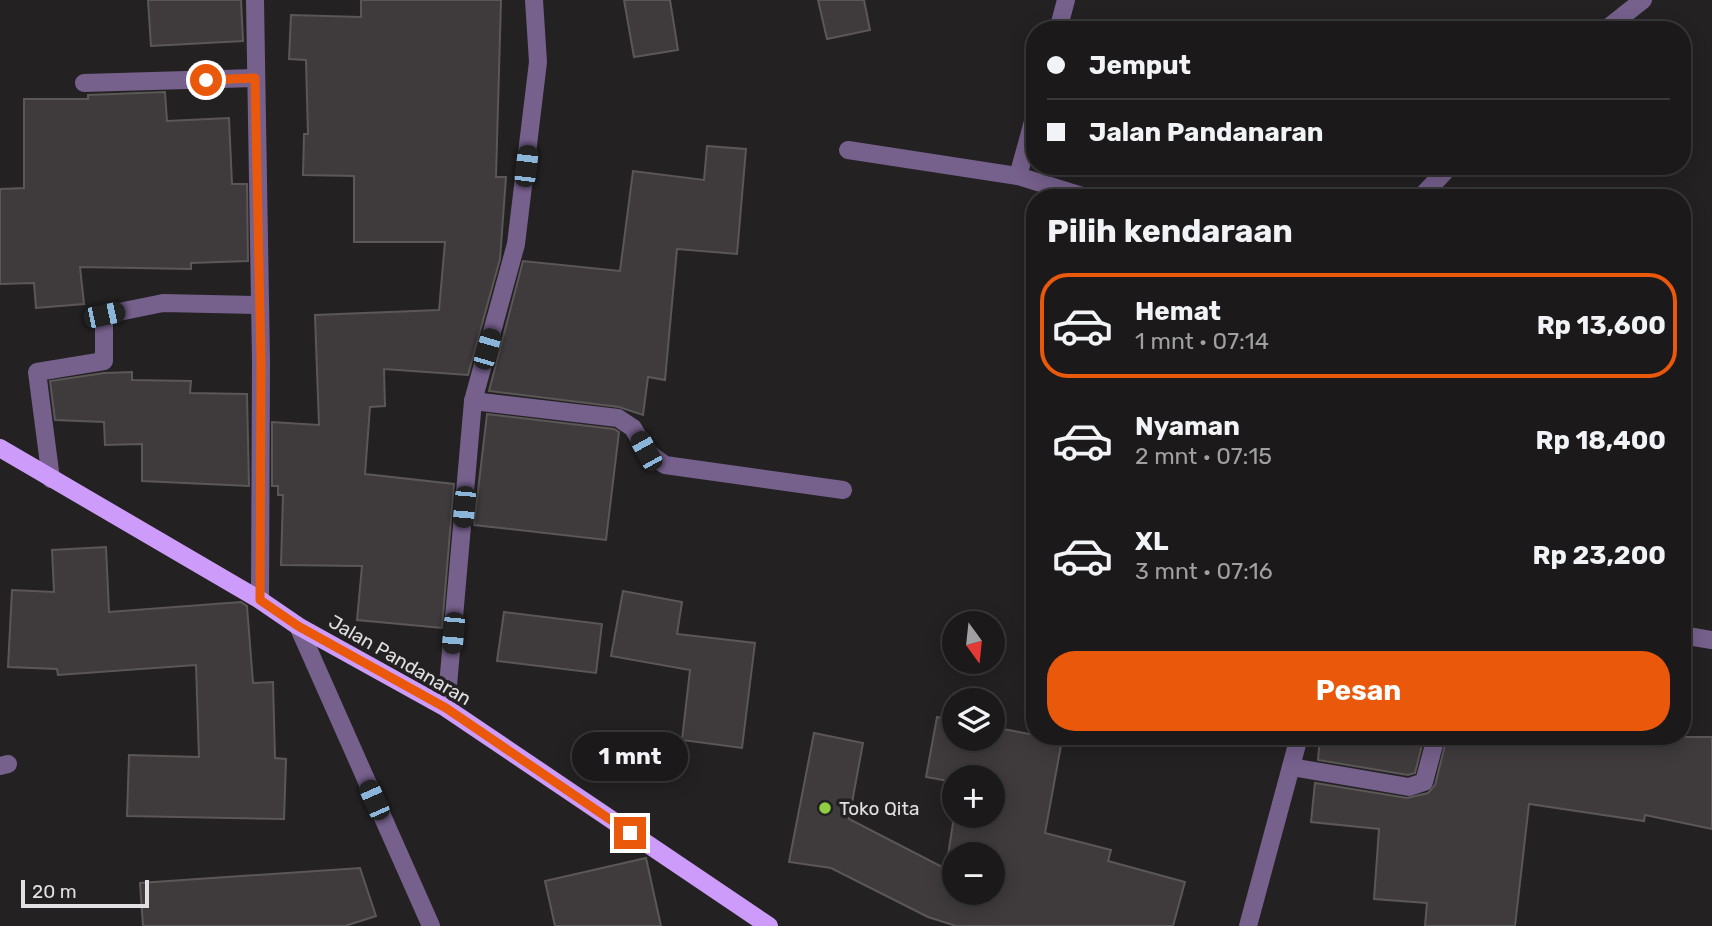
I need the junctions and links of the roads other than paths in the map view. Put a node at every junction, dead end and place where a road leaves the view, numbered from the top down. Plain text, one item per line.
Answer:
1 (255, 0) edge
2 (534, 0) edge
3 (1066, 0) edge
4 (1643, 0) edge
5 (1060, 21) edge
6 (1616, 21) edge
7 (255, 78) junction
8 (84, 83) dead end
9 (1026, 147) edge
10 (848, 150) dead end
11 (1442, 175) edge
12 (1018, 176) junction
13 (1060, 189) edge
14 (1428, 189) edge
15 (260, 305) junction
16 (473, 401) junction
17 (0, 448) edge
18 (51, 479) junction
19 (843, 490) dead end
20 (260, 600) junction
21 (298, 626) junction
22 (1691, 636) edge
23 (1712, 640) edge
24 (446, 708) junction
25 (1297, 745) edge
26 (1434, 745) edge
27 (1291, 767) junction
28 (431, 926) edge
29 (769, 926) edge
30 (1248, 926) edge

1 - 7 street
2 - 16 street
3 - 5 street
4 - 6 street
7 - 8 street
7 - 15 street
9 - 12 street
10 - 12 street
11 - 14 street
12 - 13 street
15 - 18 street
15 - 20 street
16 - 19 street
16 - 24 street
17 - 18 main road, Jalan Pandanaran
18 - 20 main road, Jalan Pandanaran
20 - 21 main road, Jalan Pandanaran
21 - 24 main road, Jalan Pandanaran
21 - 28 street
22 - 23 street
24 - 29 main road, Jalan Pandanaran
25 - 27 street
26 - 27 street
27 - 30 street

